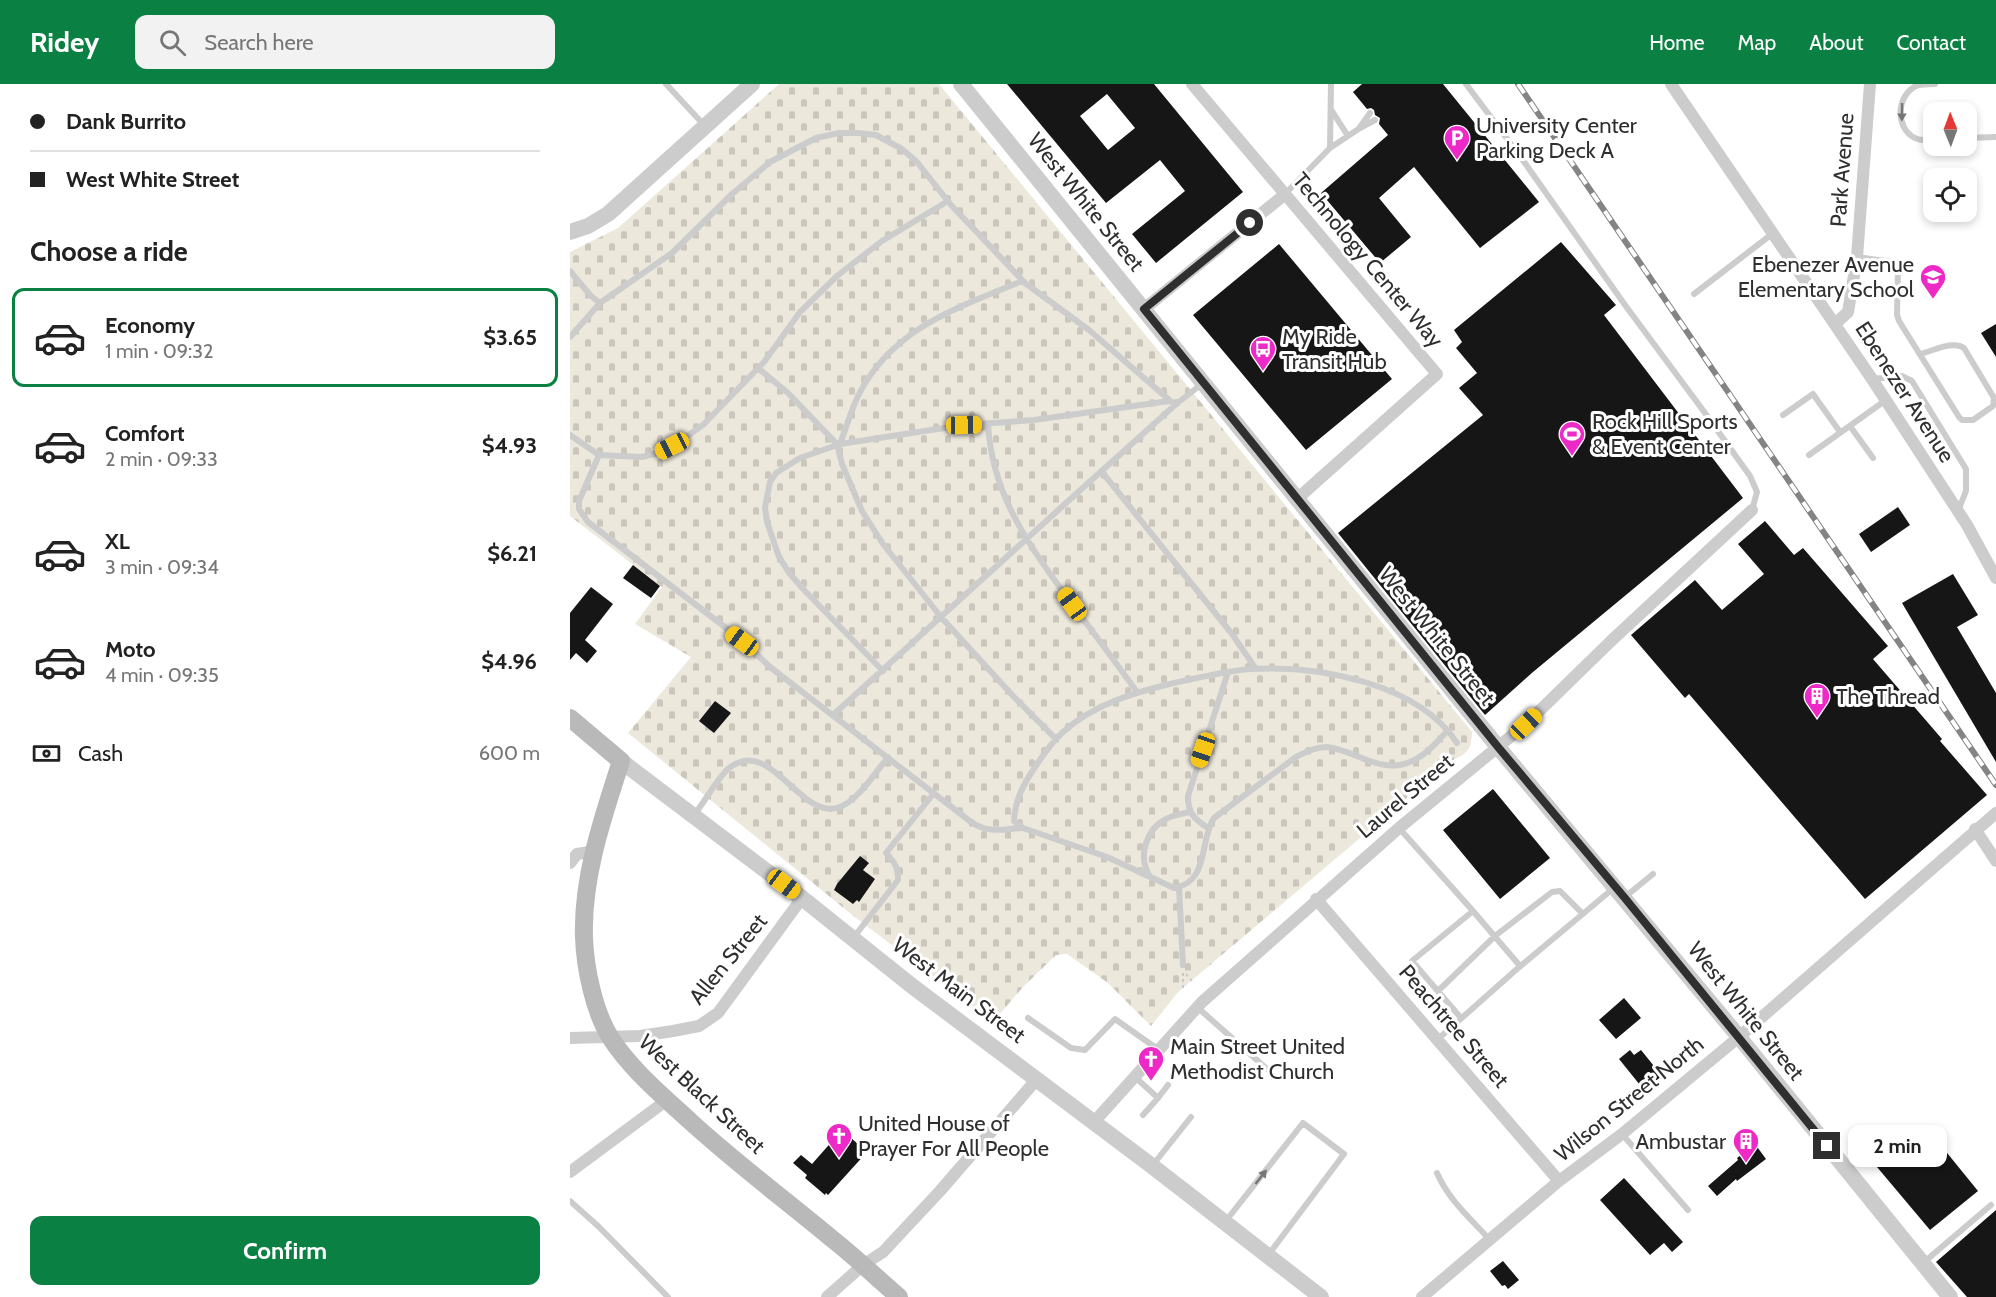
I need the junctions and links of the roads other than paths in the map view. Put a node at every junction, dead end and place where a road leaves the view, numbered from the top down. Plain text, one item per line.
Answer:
1 (666, 84) edge
2 (752, 84) edge
3 (961, 84) edge
4 (1192, 84) edge
5 (1330, 84) edge
6 (1466, 84) edge
7 (1671, 84) edge
8 (1870, 84) edge
9 (1935, 84) edge
10 (1331, 110) junction
11 (1370, 113) dead end
12 (1376, 120) dead end
13 (705, 127) junction
14 (1360, 128) junction
15 (1348, 136) junction
16 (1996, 137) edge
17 (1977, 138) edge
18 (1923, 139) edge
19 (1330, 148) junction
20 (1284, 195) junction
21 (948, 201) junction
22 (570, 232) edge
23 (1772, 234) junction
24 (1857, 256) junction
25 (570, 271) edge
26 (1022, 281) junction
27 (1694, 294) dead end
28 (600, 303) junction
29 (1144, 309) junction
30 (1835, 324) junction
31 (570, 337) edge
32 (1920, 354) junction
33 (758, 368) junction
34 (1872, 379) junction
35 (1204, 382) junction
36 (1886, 400) junction
37 (1172, 403) junction
38 (1783, 415) dead end
39 (988, 424) junction
40 (1850, 426) junction
41 (1840, 432) junction
42 (570, 435) edge
43 (839, 444) junction
44 (599, 455) junction
45 (1809, 455) dead end
46 (1873, 458) dead end
47 (1102, 472) junction
48 (1297, 499) junction
49 (1752, 510) joint
50 (1958, 511) junction
51 (1026, 539) junction
52 (1996, 578) edge
53 (941, 617) junction
54 (1256, 669) junction
55 (883, 671) junction
56 (1228, 672) junction
57 (1137, 692) junction
58 (833, 715) junction
59 (570, 718) edge
60 (1447, 731) junction
61 (1056, 739) junction
62 (1457, 743) dead end
63 (1498, 747) junction
64 (888, 757) junction
65 (621, 761) junction
66 (934, 793) junction
67 (1189, 812) junction
68 (1996, 813) edge
69 (694, 816) junction
70 (1023, 828) junction
71 (1208, 828) junction
72 (1400, 828) junction
73 (1975, 830) junction
74 (595, 851) junction
75 (1996, 861) edge
76 (570, 862) edge
77 (1653, 874) dead end
78 (1151, 877) junction
79 (1179, 887) junction
80 (1619, 892) junction
81 (802, 898) junction
82 (1316, 899) junction
83 (1473, 911) junction
84 (1583, 914) junction
85 (577, 921) edge
86 (1495, 936) junction
87 (853, 939) junction
88 (1183, 965) dead end
89 (1520, 966) junction
90 (1438, 991) junction
91 (1197, 1007) junction
92 (1028, 1018) dead end
93 (1461, 1018) junction
94 (609, 1036) junction
95 (1739, 1037) junction
96 (570, 1038) edge
97 (1438, 1039) junction
98 (1159, 1050) junction
99 (1268, 1069) dead end
100 (1135, 1077) junction
101 (1037, 1079) junction
102 (1168, 1085) dead end
103 (1158, 1098) junction
104 (667, 1100) junction
105 (1143, 1115) dead end
106 (1191, 1118) dead end
107 (1094, 1122) junction
108 (1622, 1134) junction
109 (1152, 1166) junction
110 (570, 1172) edge
111 (1437, 1173) dead end
112 (1559, 1181) junction
113 (570, 1201) edge
114 (1991, 1205) dead end
115 (1688, 1210) dead end
116 (1225, 1222) junction
117 (1489, 1239) junction
118 (1268, 1256) junction
119 (1923, 1263) junction
120 (863, 1265) junction
121 (668, 1297) edge
122 (827, 1297) edge
123 (899, 1297) edge
124 (1321, 1297) edge
125 (1422, 1297) edge
126 (1950, 1297) edge

1 - 13 lane
2 - 13 street
3 - 29 street, West White Street
4 - 20 street, Technology Center Way
5 - 10 lane
6 - 49 lane
7 - 23 street, Ebenezer Avenue
8 - 24 street, Park Avenue
9 -> 18 lane
10 - 15 lane
10 - 19 lane
11 - 14 lane
12 - 14 lane
13 - 22 street
14 - 15 lane
15 - 19 lane
16 - 17 lane
19 - 20 lane
20 - 29 street
20 - 48 street, Technology Center Way
21 - 26 lane
21 - 28 lane
21 - 33 lane
23 - 27 lane
23 - 30 street, Ebenezer Avenue
24 - 30 street, Park Avenue
24 - 32 lane
25 - 28 lane
26 - 37 lane
26 - 43 lane
28 - 31 lane
29 - 35 street, West White Street
30 - 34 street, Ebenezer Avenue
32 - 32 lane
33 - 43 lane
33 - 44 lane
34 - 36 street, Ebenezer Avenue
34 - 50 lane
35 - 37 lane
35 - 48 street, West White Street
36 - 40 lane
36 - 50 street, Ebenezer Avenue
37 - 39 lane
37 - 47 lane
38 - 41 lane
39 - 43 lane
39 - 51 lane
40 - 41 lane
40 - 46 lane
41 - 45 lane
42 - 44 lane
43 - 53 lane
43 - 55 lane
44 - 58 lane
47 - 51 lane
47 - 54 lane
48 - 63 street, West White Street
49 - 63 street, Laurel Street
50 - 52 street, Ebenezer Avenue
51 - 53 lane
51 - 57 lane
53 - 55 lane
53 - 61 lane
54 - 56 lane
54 - 60 lane
55 - 58 lane
56 - 57 lane
56 - 67 lane
57 - 61 lane
58 - 64 lane
59 - 65 main road, West Main Street
60 - 62 lane
60 - 71 lane
61 - 70 lane
63 - 72 street, Laurel Street
63 - 80 street, West White Street
64 - 66 lane
64 - 69 lane
65 - 69 street, West Main Street
65 - 74 main road, West Black Street
66 - 70 lane
66 - 87 lane
67 - 71 lane
67 - 78 lane
68 - 73 street, Wilson Street North
69 - 81 street, West Main Street
70 - 78 lane
71 - 79 lane
72 - 82 street, Laurel Street
72 - 83 lane
73 - 75 street
73 - 95 street, Wilson Street North
74 - 76 street
74 - 85 main road, West Black Street
77 - 80 lane
78 - 79 lane
79 - 88 lane
80 - 84 lane
80 - 95 street, West White Street
81 - 87 street, West Main Street
81 - 94 street, Allen Street
82 - 91 street, Laurel Street
82 - 97 street, Peachtree Street
83 - 86 lane
83 - 90 lane
84 - 86 lane
84 - 89 lane
85 - 94 main road, West Black Street
86 - 89 lane
86 - 90 lane
87 - 101 street, West Main Street
89 - 93 lane
90 - 93 lane
91 - 98 street, Laurel Street
91 - 99 lane
92 - 98 lane
93 - 97 lane
94 - 96 street, Allen Street
94 - 104 main road, West Black Street
95 - 108 street, Wilson Street North
95 - 119 street, West White Street
97 - 112 street, Peachtree Street
98 - 100 street, Laurel Street
100 - 103 lane
100 - 107 street, Laurel Street
101 - 107 street, West Main Street
101 - 120 street
102 - 103 lane
103 - 105 lane
104 - 110 street
104 - 120 main road, West Black Street
106 - 109 lane
107 - 109 street, West Main Street
108 - 112 street, Wilson Street North
108 - 115 lane
109 - 116 street, West Main Street
111 - 117 lane
112 - 117 street, Wilson Street North
113 - 121 lane
114 - 119 lane
116 - 118 street, West Main Street
116 -> 118 lane
117 - 125 street, Wilson Street North
118 - 124 street, West Main Street
119 - 126 street, West White Street
120 - 122 street
120 - 123 main road, West Black Street

